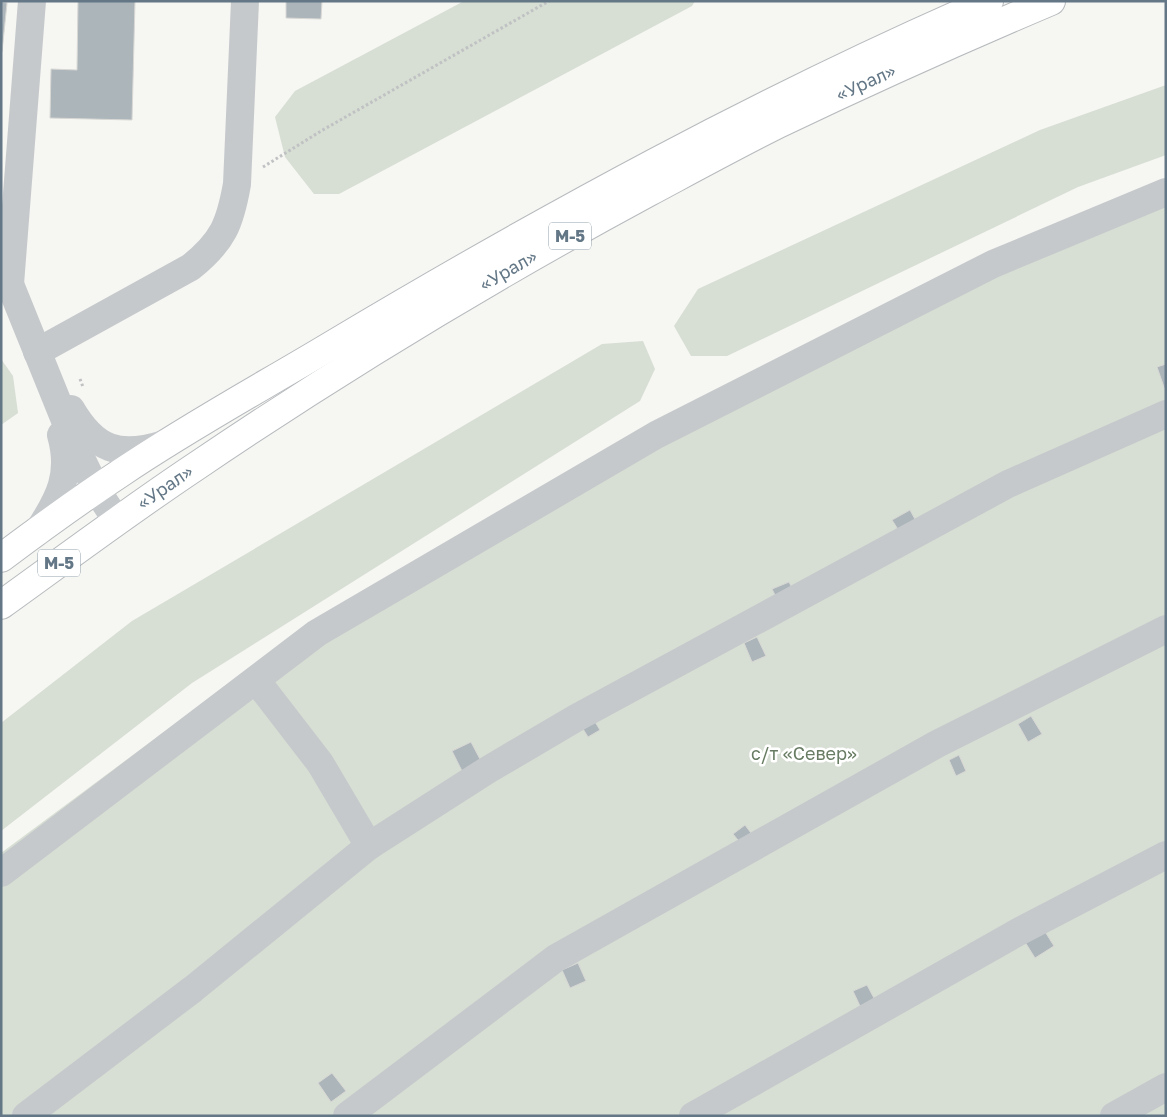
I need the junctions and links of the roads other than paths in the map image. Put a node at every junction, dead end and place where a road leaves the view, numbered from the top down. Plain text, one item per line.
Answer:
1 (32, 1) edge
2 (245, 1) edge
3 (989, 1) edge
4 (1050, 1) edge
5 (1166, 192) edge
6 (4, 279) edge
7 (37, 352) junction
8 (1166, 414) edge
9 (171, 442) junction
10 (96, 489) junction
11 (117, 521) junction
12 (38, 531) junction
13 (1, 558) edge
14 (1, 606) edge
15 (1166, 629) edge
16 (256, 680) junction
17 (369, 846) junction
18 (1166, 855) edge
19 (1, 872) edge
20 (1166, 1087) edge
21 (26, 1116) edge
22 (346, 1116) edge
23 (693, 1116) edge
24 (1114, 1116) edge

1 - 6 street
2 - 7 street
3 - 9 highway, «Урал» / М-5
4 - 11 highway, «Урал» / М-5
5 - 16 street
6 - 7 street
7 - 9 street
7 - 10 street
7 - 12 street
8 - 17 street
9 - 10 highway, «Урал» / М-5
10 - 11 street
10 - 12 highway, «Урал» / М-5
11 - 14 highway, «Урал» / М-5
12 - 13 highway, «Урал» / М-5
15 - 22 street
16 - 17 street
16 - 19 street
17 - 21 street
18 - 23 street
20 - 24 street

